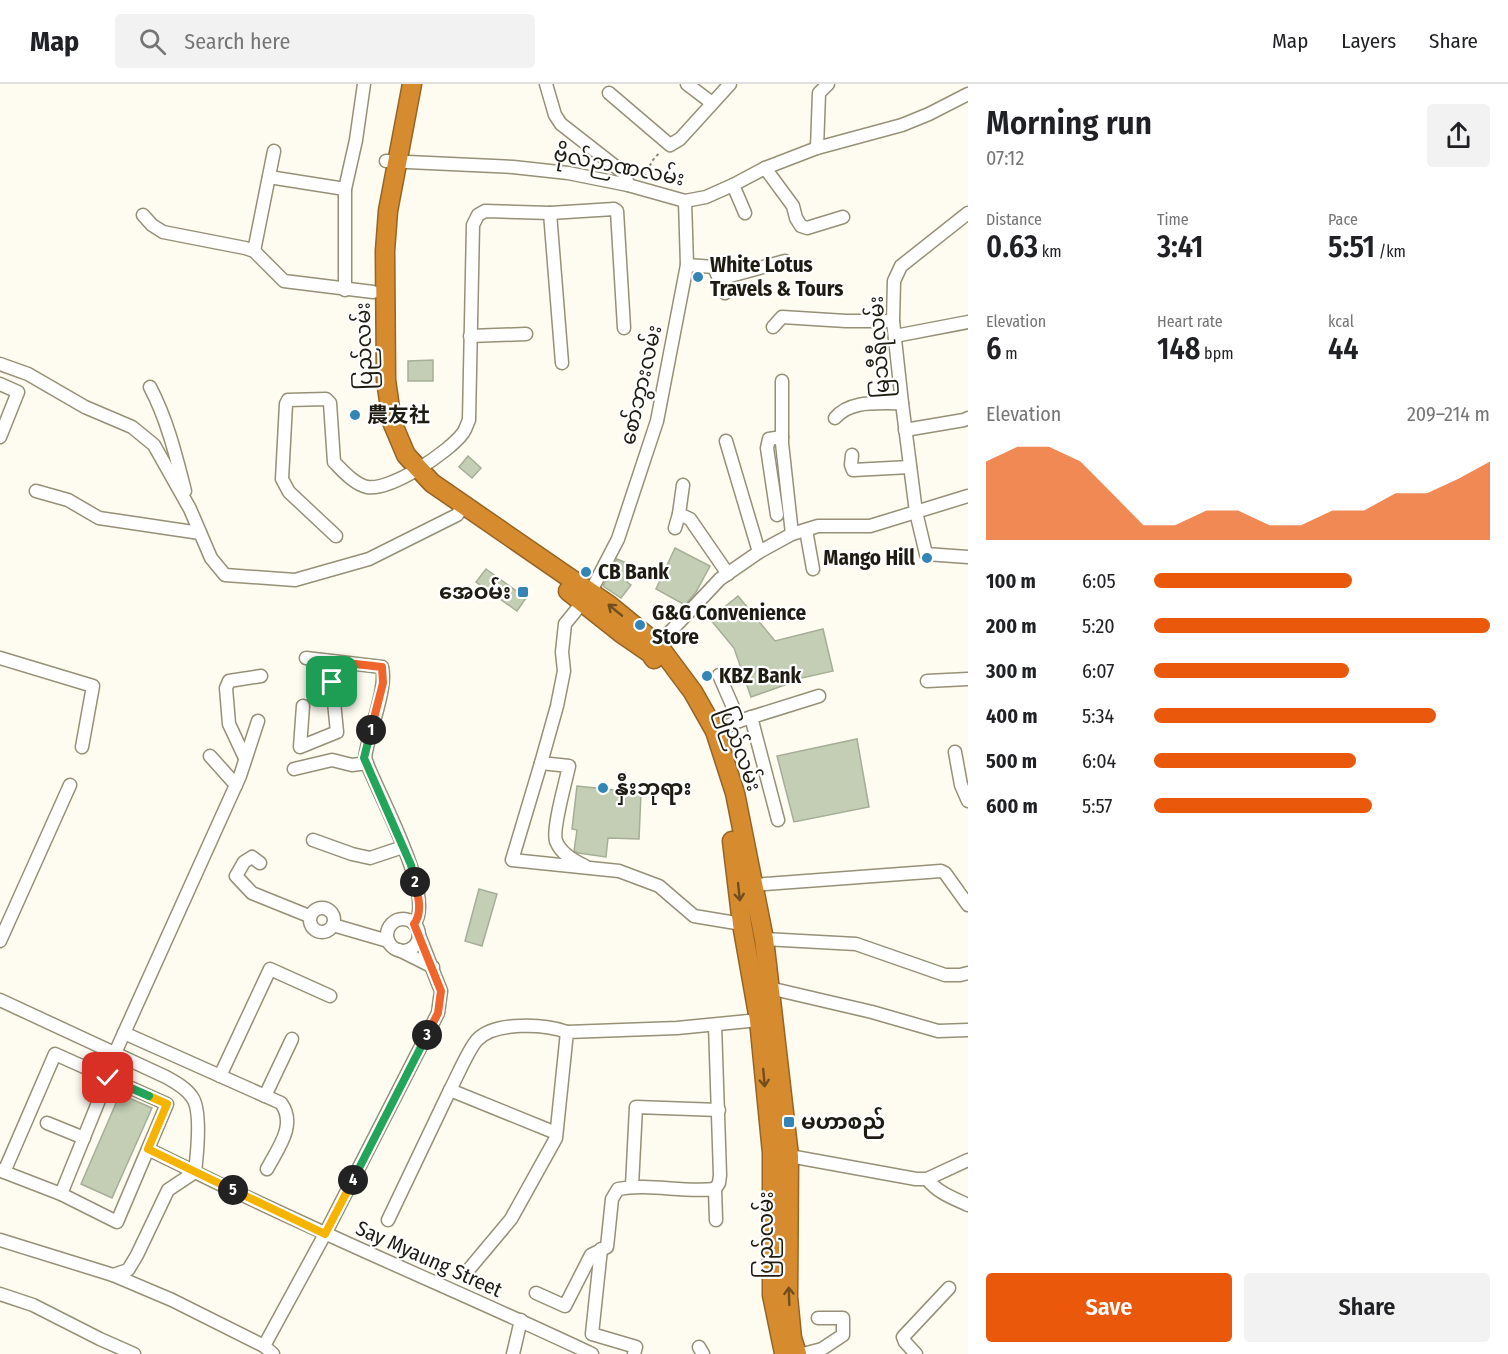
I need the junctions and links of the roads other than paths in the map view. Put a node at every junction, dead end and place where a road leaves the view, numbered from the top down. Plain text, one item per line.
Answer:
1 (364, 84) edge
2 (400, 84) edge
3 (412, 84) edge
4 (546, 84) edge
5 (687, 84) edge
6 (730, 84) edge
7 (828, 84) edge
8 (609, 93) dead end
9 (968, 94) edge
10 (712, 104) junction
11 (817, 148) junction
12 (274, 150) dead end
13 (392, 162) junction
14 (765, 168) junction
15 (269, 177) junction
16 (733, 186) junction
17 (634, 187) junction
18 (345, 189) junction
19 (685, 201) junction
20 (550, 213) junction
21 (745, 213) dead end
22 (968, 213) edge
23 (143, 214) dead end
24 (843, 217) dead end
25 (254, 252) junction
26 (785, 261) dead end
27 (687, 265) junction
28 (719, 279) junction
29 (345, 290) junction
30 (373, 292) junction
31 (725, 293) dead end
32 (893, 321) junction
33 (968, 322) edge
34 (772, 327) dead end
35 (624, 328) dead end
36 (526, 334) dead end
37 (470, 336) junction
38 (895, 336) junction
39 (562, 363) dead end
40 (0, 364) edge
41 (782, 381) dead end
42 (0, 384) edge
43 (150, 387) dead end
44 (902, 403) junction
45 (835, 418) dead end
46 (968, 418) edge
47 (905, 430) junction
48 (0, 437) edge
49 (782, 437) junction
50 (726, 441) dead end
51 (852, 454) dead end
52 (910, 467) junction
53 (413, 472) junction
54 (683, 485) dead end
55 (36, 491) dead end
56 (968, 496) edge
57 (190, 509) junction
58 (461, 510) junction
59 (916, 512) junction
60 (680, 514) junction
61 (777, 515) dead end
62 (675, 528) dead end
63 (806, 530) junction
64 (200, 533) junction
65 (792, 534) junction
66 (336, 536) dead end
67 (759, 552) junction
68 (968, 557) edge
69 (813, 569) dead end
70 (728, 574) junction
71 (587, 598) junction
72 (654, 649) junction
73 (0, 658) edge
74 (306, 658) dead end
75 (320, 660) junction
76 (719, 675) dead end
77 (261, 676) dead end
78 (968, 679) edge
79 (927, 681) dead end
80 (819, 696) dead end
81 (303, 706) dead end
82 (751, 717) junction
83 (258, 721) dead end
84 (738, 721) junction
85 (715, 731) junction
86 (81, 747) dead end
87 (955, 752) dead end
88 (210, 756) dead end
89 (245, 758) junction
90 (367, 763) junction
91 (541, 763) junction
92 (294, 769) dead end
93 (70, 785) dead end
94 (236, 785) junction
95 (968, 801) edge
96 (778, 820) dead end
97 (313, 840) dead end
98 (403, 847) junction
99 (260, 863) dead end
100 (585, 866) junction
101 (753, 885) junction
102 (968, 905) edge
103 (309, 916) junction
104 (742, 924) junction
105 (333, 925) junction
106 (416, 930) junction
107 (764, 939) junction
108 (0, 942) edge
109 (393, 945) junction
110 (433, 967) junction
111 (968, 973) edge
112 (762, 987) junction
113 (330, 996) dead end
114 (0, 1000) edge
115 (759, 1020) junction
116 (715, 1025) junction
117 (968, 1029) edge
118 (567, 1032) junction
119 (124, 1033) junction
120 (292, 1039) dead end
121 (115, 1053) junction
122 (220, 1076) junction
123 (108, 1078) junction
124 (450, 1090) junction
125 (265, 1096) junction
126 (719, 1110) junction
127 (47, 1123) dead end
128 (556, 1133) junction
129 (84, 1138) junction
130 (148, 1149) junction
131 (780, 1154) junction
132 (968, 1160) edge
133 (267, 1169) dead end
134 (2, 1171) edge
135 (195, 1172) junction
136 (927, 1179) junction
137 (632, 1186) junction
138 (715, 1189) junction
139 (61, 1194) junction
140 (968, 1205) edge
141 (388, 1220) dead end
142 (716, 1220) dead end
143 (325, 1234) junction
144 (0, 1240) edge
145 (601, 1249) junction
146 (470, 1268) dead end
147 (113, 1275) junction
148 (949, 1288) dead end
149 (536, 1293) dead end
150 (0, 1294) edge
151 (818, 1318) dead end
152 (521, 1320) junction
153 (268, 1350) edge
154 (134, 1354) edge
155 (513, 1354) edge
156 (592, 1354) edge
157 (634, 1354) edge
158 (785, 1354) edge
159 (796, 1354) edge
160 (803, 1354) edge
161 (916, 1354) edge

1 - 18 street
2 - 13 highway, ပြည်လမ်း
3 - 13 highway, ပြည်လမ်း
4 - 17 street
5 - 10 street
6 - 10 street
7 - 11 street
8 - 10 street
9 - 11 street, ဗိုလ်ဉာဏလမ်း
11 - 14 street, ဗိုလ်ဉာဏလမ်း
12 - 15 street
13 - 17 street, ဗိုလ်ဉာဏလမ်း
13 - 30 highway, ပြည်လမ်း
13 - 53 highway, ပြည်လမ်း
14 - 16 street, ဗိုလ်ဉာဏလမ်း
14 - 24 street
15 - 18 street
15 - 25 street
16 - 19 street, ဗိုလ်ဉာဏလမ်း
16 - 21 street
17 - 19 street, ဗိုလ်ဉာဏလမ်း
18 - 29 street
19 - 27 street, စော်ဘွားလမ်း
20 - 35 street
20 - 37 street
20 - 39 street
22 - 32 street, မြသီရီလမ်း
23 - 25 street
25 - 29 street
26 - 28 street
27 - 28 street
27 - 71 street, စော်ဘွားလမ်း
28 - 31 street
29 - 30 street
30 - 53 highway, ပြည်လမ်း
32 - 34 street
32 - 38 street, မြသီရီလမ်း
33 - 38 street
36 - 37 street
37 - 53 street
38 - 44 street, မြသီရီလမ်း
40 - 57 street
41 - 49 street
42 - 48 street
43 - 57 street
44 - 45 street
44 - 47 street, မြသီရီလမ်း
46 - 47 street
47 - 52 street, မြသီရီလမ်း
49 - 61 street
49 - 65 street
50 - 67 street
51 - 52 street
52 - 59 street, မြသီရီလမ်း
53 - 58 highway, ပြည်လမ်း
53 - 66 street
54 - 60 street
55 - 64 street
56 - 59 street
57 - 64 street
58 - 64 street
58 - 71 highway, ပြည်လမ်း
59 - 63 street
59 - 68 street, မြသီရီလမ်း
60 - 62 street
60 - 70 street
63 - 65 street
63 - 69 street
65 - 67 street
67 - 70 street
70 - 72 street
71 - 72 highway, ပြည်လမ်း
71 - 91 street, စော်ဘွားလမ်း
72 - 85 highway, ပြည်လမ်း
72 -> 104 highway, ပြည်လမ်း
73 - 86 street
74 - 75 street
75 - 81 street
75 - 90 street
76 - 84 street
77 - 89 street
78 - 79 street
80 - 82 street
82 - 84 street
82 - 96 street
83 - 89 street
84 - 85 street
85 - 101 highway, ပြည်လမ်း
87 - 95 street
88 - 94 street
89 - 94 street
90 - 92 street
90 - 98 street
91 - 100 street
91 - 100 street, စော်ဘွားလမ်း
93 - 108 street
94 - 119 street
97 - 98 street
98 - 106 street
99 - 103 street
100 - 104 street
101 - 102 street
101 - 107 highway, ပြည်လမ်း
103 - 105 street
103 - 105 street
104 - 112 highway, ပြည်လမ်း
105 - 109 street
106 - 109 street
106 - 109 street
106 - 110 street
107 - 111 street
107 - 112 highway, ပြည်လမ်း
109 - 110 street
110 - 143 street
112 - 115 highway, ပြည်လမ်း
112 - 117 street
112 - 131 highway, ပြည်လမ်း
113 - 122 street
114 - 121 street
115 - 116 street
115 -> 131 highway, ပြည်လမ်း
116 - 118 street
116 - 126 street
118 - 124 street
118 - 128 street
119 - 121 street
119 - 122 street
120 - 125 street
121 - 135 street
122 - 125 street
123 - 129 street
123 - 130 street
123 - 134 street
124 - 128 street
124 - 141 street
125 - 133 street
126 - 137 street
126 - 138 street
127 - 129 street
128 - 146 street
129 - 139 street
130 - 135 street, Say Myaung Street
130 - 139 street
131 - 136 street
131 - 158 highway, ပြည်လမ်း
159 -> 131 highway, ပြည်လမ်း
132 - 136 street
134 - 139 street
135 - 143 street, Say Myaung Street
135 - 147 street
136 - 140 street
137 - 138 street
137 - 145 street
138 - 142 street
143 - 152 street, Say Myaung Street
143 - 153 street
144 - 147 street
145 - 149 street
145 - 157 street
147 - 153 street
148 - 161 street
150 - 154 street
151 - 160 street
152 - 155 street
152 - 156 street, Say Myaung Street

